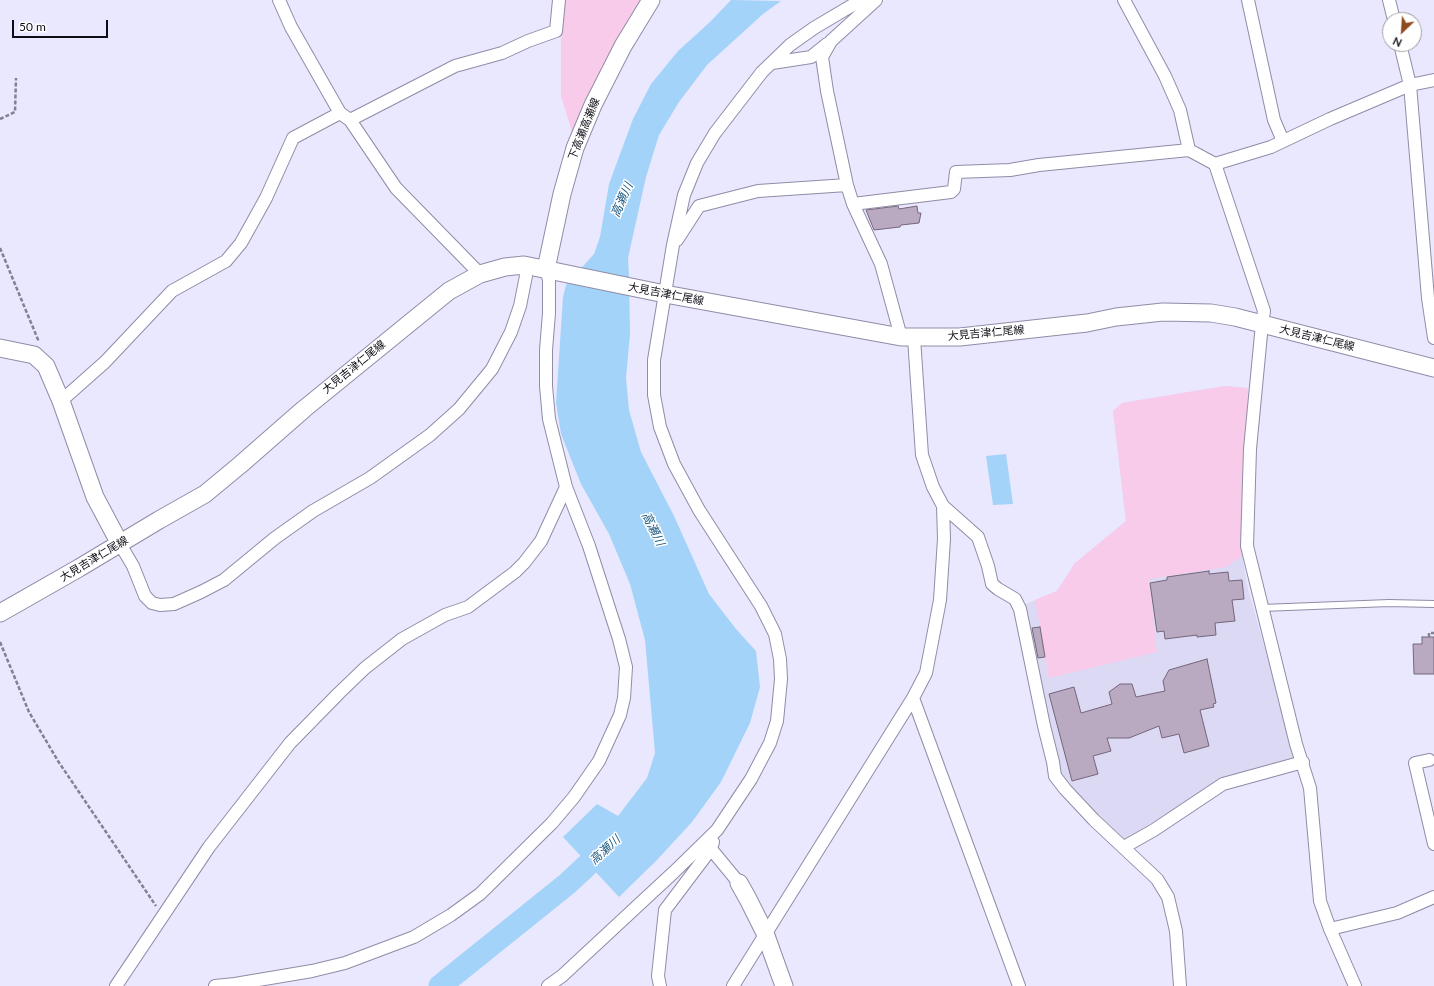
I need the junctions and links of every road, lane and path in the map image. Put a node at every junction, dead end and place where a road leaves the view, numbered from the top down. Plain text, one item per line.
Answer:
1 (280, 0) edge
2 (559, 0) edge
3 (651, 0) edge
4 (861, 0) edge
5 (876, 0) edge
6 (1124, 0) edge
7 (1248, 0) edge
8 (1389, 0) edge
9 (1392, 12) edge
10 (831, 41) junction
11 (1402, 52) edge
12 (772, 63) junction
13 (16, 78) dead end
14 (1434, 80) edge
15 (1410, 85) junction
16 (345, 117) junction
17 (0, 119) edge
18 (1283, 141) junction
19 (1189, 150) junction
20 (1215, 164) junction
21 (847, 185) junction
22 (853, 204) junction
23 (673, 245) junction
24 (0, 248) edge
25 (1429, 260) edge
26 (524, 265) junction
27 (546, 269) junction
28 (480, 274) junction
29 (665, 294) junction
30 (1262, 324) junction
31 (908, 338) junction
32 (1434, 338) edge
33 (0, 348) edge
34 (42, 362) junction
35 (1434, 368) edge
36 (61, 401) junction
37 (566, 487) junction
38 (943, 506) junction
39 (120, 544) junction
40 (1434, 604) edge
41 (1262, 608) junction
42 (0, 613) edge
43 (1434, 633) edge
44 (1429, 637) dead end
45 (0, 642) edge
46 (913, 698) junction
47 (1429, 760) dead end
48 (1303, 762) junction
49 (717, 830) junction
50 (1433, 836) edge
51 (1124, 847) junction
52 (711, 849) junction
53 (739, 883) joint
54 (1434, 897) edge
55 (163, 916) junction
56 (1330, 930) junction
57 (765, 933) junction
58 (116, 986) edge
59 (215, 986) edge
60 (548, 986) edge
61 (660, 986) edge
62 (733, 986) edge
63 (784, 986) edge
64 (1018, 986) edge
65 (1180, 986) edge
66 (1356, 986) edge

1 - 16 street
2 - 16 street
3 - 27 main road, 下高瀬高瀬線
4 - 12 street
5 - 10 street
6 - 19 street
7 - 18 street
8 - 9 street
10 - 12 street
10 - 21 street
11 - 15 street
12 - 23 street
13 - 17 path
14 - 15 street
15 - 18 street
15 - 25 street
16 - 28 street
16 - 36 street
18 - 20 street
19 - 20 street
19 - 22 street
20 - 30 street
21 - 22 street
21 - 23 street
22 - 31 street
23 - 29 street
24 - 34 path
25 - 32 street
26 - 27 main road, 大見吉津仁尾線
26 - 28 main road, 大見吉津仁尾線
26 - 39 street
27 - 29 main road, 大見吉津仁尾線
27 - 37 street
28 - 39 main road, 大見吉津仁尾線
29 - 31 main road, 大見吉津仁尾線
29 - 49 street
30 - 31 main road, 大見吉津仁尾線
30 - 35 main road, 大見吉津仁尾線
30 - 41 street
31 - 38 street
33 - 34 main road
34 - 36 main road
36 - 39 main road
37 - 55 street
37 - 59 street
38 - 46 street
38 - 51 street
39 - 42 main road, 大見吉津仁尾線
40 - 41 lane
41 - 48 street
43 - 44 path
45 - 55 path
46 - 57 street
46 - 64 street
47 - 50 street
48 - 51 street
48 - 56 street
49 - 52 street
49 - 60 street
51 - 65 street
52 - 53 street
52 - 61 street
53 - 57 main road
54 - 56 street
55 - 58 street
56 - 66 street
57 - 62 street
57 - 63 main road

